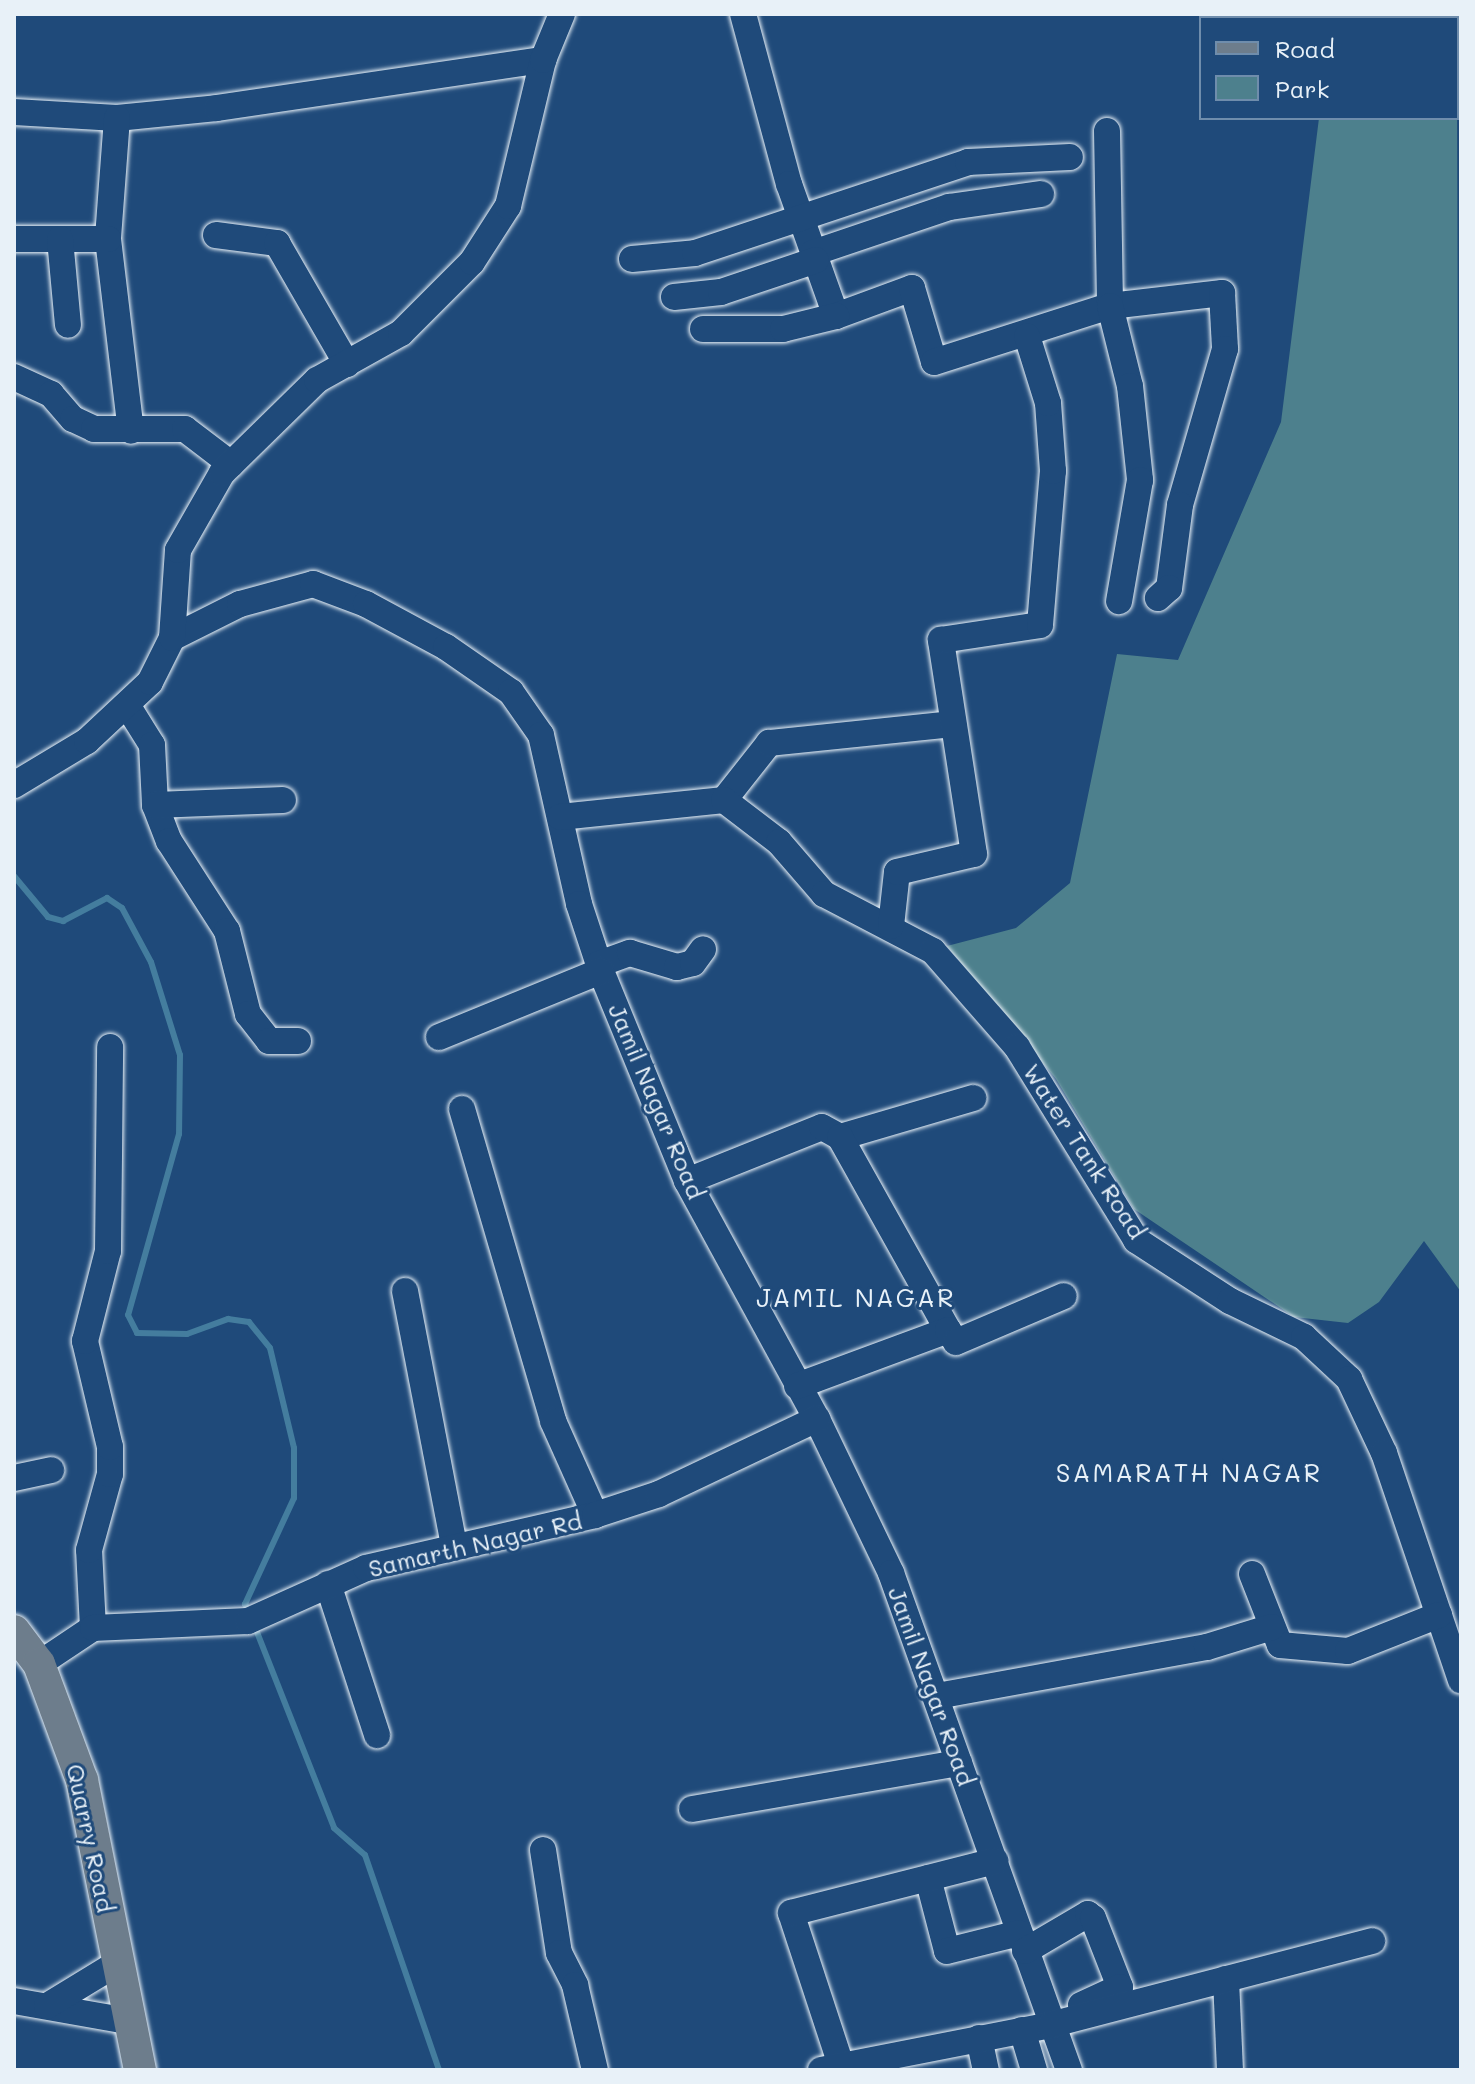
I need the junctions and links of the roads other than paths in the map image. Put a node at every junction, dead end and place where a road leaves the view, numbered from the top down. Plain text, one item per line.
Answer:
1 (562, 14) edge
2 (743, 14) edge
3 (543, 60) junction
4 (14, 112) edge
5 (117, 118) junction
6 (1107, 131) dead end
7 (1070, 157) dead end
8 (1041, 194) dead end
9 (802, 219) junction
10 (216, 235) dead end
11 (14, 239) edge
12 (60, 239) junction
13 (108, 239) junction
14 (815, 256) junction
15 (632, 259) dead end
16 (674, 297) dead end
17 (1110, 306) junction
18 (836, 316) junction
19 (68, 325) dead end
20 (703, 329) dead end
21 (1027, 336) junction
22 (347, 364) junction
23 (14, 377) edge
24 (131, 431) junction
25 (231, 464) junction
26 (1158, 598) dead end
27 (1119, 601) dead end
28 (172, 638) junction
29 (127, 705) junction
30 (952, 724) junction
31 (14, 785) edge
32 (283, 800) dead end
33 (724, 800) junction
34 (155, 805) junction
35 (560, 817) junction
36 (891, 926) junction
37 (703, 949) dead end
38 (600, 968) junction
39 (439, 1037) dead end
40 (298, 1041) dead end
41 (110, 1047) dead end
42 (973, 1098) dead end
43 (462, 1109) dead end
44 (840, 1137) junction
45 (687, 1181) junction
46 (405, 1291) dead end
47 (1064, 1296) dead end
48 (948, 1330) junction
49 (797, 1386) junction
50 (817, 1419) junction
51 (51, 1470) dead end
52 (14, 1478) edge
53 (595, 1515) junction
54 (454, 1546) junction
55 (1252, 1574) dead end
56 (328, 1584) junction
57 (1439, 1615) junction
58 (1272, 1627) junction
59 (93, 1628) junction
60 (14, 1631) edge
61 (39, 1664) junction
62 (1461, 1680) edge
63 (937, 1696) junction
64 (377, 1735) dead end
65 (959, 1763) junction
66 (692, 1809) dead end
67 (543, 1850) dead end
68 (995, 1861) junction
69 (940, 1887) junction
70 (1372, 1941) dead end
71 (1022, 1942) junction
72 (116, 1964) junction
73 (1226, 1979) junction
74 (14, 2001) edge
75 (47, 2006) junction
76 (128, 2021) junction
77 (1049, 2022) junction
78 (1022, 2030) junction
79 (974, 2040) junction
80 (831, 2068) edge
81 (140, 2070) edge
82 (595, 2070) edge
83 (975, 2070) edge
84 (986, 2070) edge
85 (1034, 2070) edge
86 (1069, 2070) edge
87 (1230, 2070) edge

1 - 3 street
2 - 9 street
3 - 5 street
3 - 22 street
4 - 5 street
5 - 13 street
6 - 17 street
7 - 9 street
8 - 14 street
9 - 14 street
9 - 15 street
10 - 22 street
11 - 12 street
12 - 13 street
12 - 19 street
13 - 24 street
14 - 16 street
14 - 18 street
17 - 21 street
17 - 26 street
17 - 27 street
18 - 20 street
18 - 21 street
21 - 30 street
22 - 25 street
23 - 24 street
24 - 25 street
25 - 28 street
28 - 29 street
28 - 35 street, Jamil Nagar Road
29 - 31 street
29 - 34 street
30 - 33 street
30 - 36 street
32 - 34 street
33 - 35 street
33 - 36 street, Water Tank Road
34 - 40 street
35 - 38 street, Jamil Nagar Road
36 - 57 street, Water Tank Road
37 - 38 street
38 - 39 street
38 - 45 street, Jamil Nagar Road
41 - 59 street
42 - 44 street
43 - 53 street
44 - 45 street
44 - 48 street
45 - 49 street, Jamil Nagar Road
46 - 54 street
47 - 48 street
48 - 49 street
49 - 50 street, Jamil Nagar Road
50 - 53 street, Samarth Nagar Rd
50 - 63 street, Jamil Nagar Road
51 - 52 street
53 - 54 street, Samarth Nagar Rd
54 - 56 street, Samarth Nagar Rd
55 - 58 street
56 - 59 street, Samarth Nagar Rd
56 - 64 street
57 - 58 street
57 - 62 street, Water Tank Road
58 - 63 street
59 - 61 street
60 - 61 main road, Quarry Road
61 - 72 main road, Quarry Road
63 - 65 street, Jamil Nagar Road
65 - 66 street
65 - 68 street, Jamil Nagar Road
67 - 82 street
68 - 69 street
68 - 71 street, Jamil Nagar Road
69 - 71 street
69 - 80 street
70 - 73 street
71 - 77 street, Jamil Nagar Road
71 - 77 street
72 - 75 street
72 - 76 main road, Quarry Road
73 - 77 street
73 - 87 street
74 - 75 street
75 - 76 street
76 - 81 main road, Quarry Road
77 - 78 street
77 - 86 street, Jamil Nagar Road
78 - 79 street
78 - 85 street
79 - 80 street
79 - 83 street
79 - 84 street

